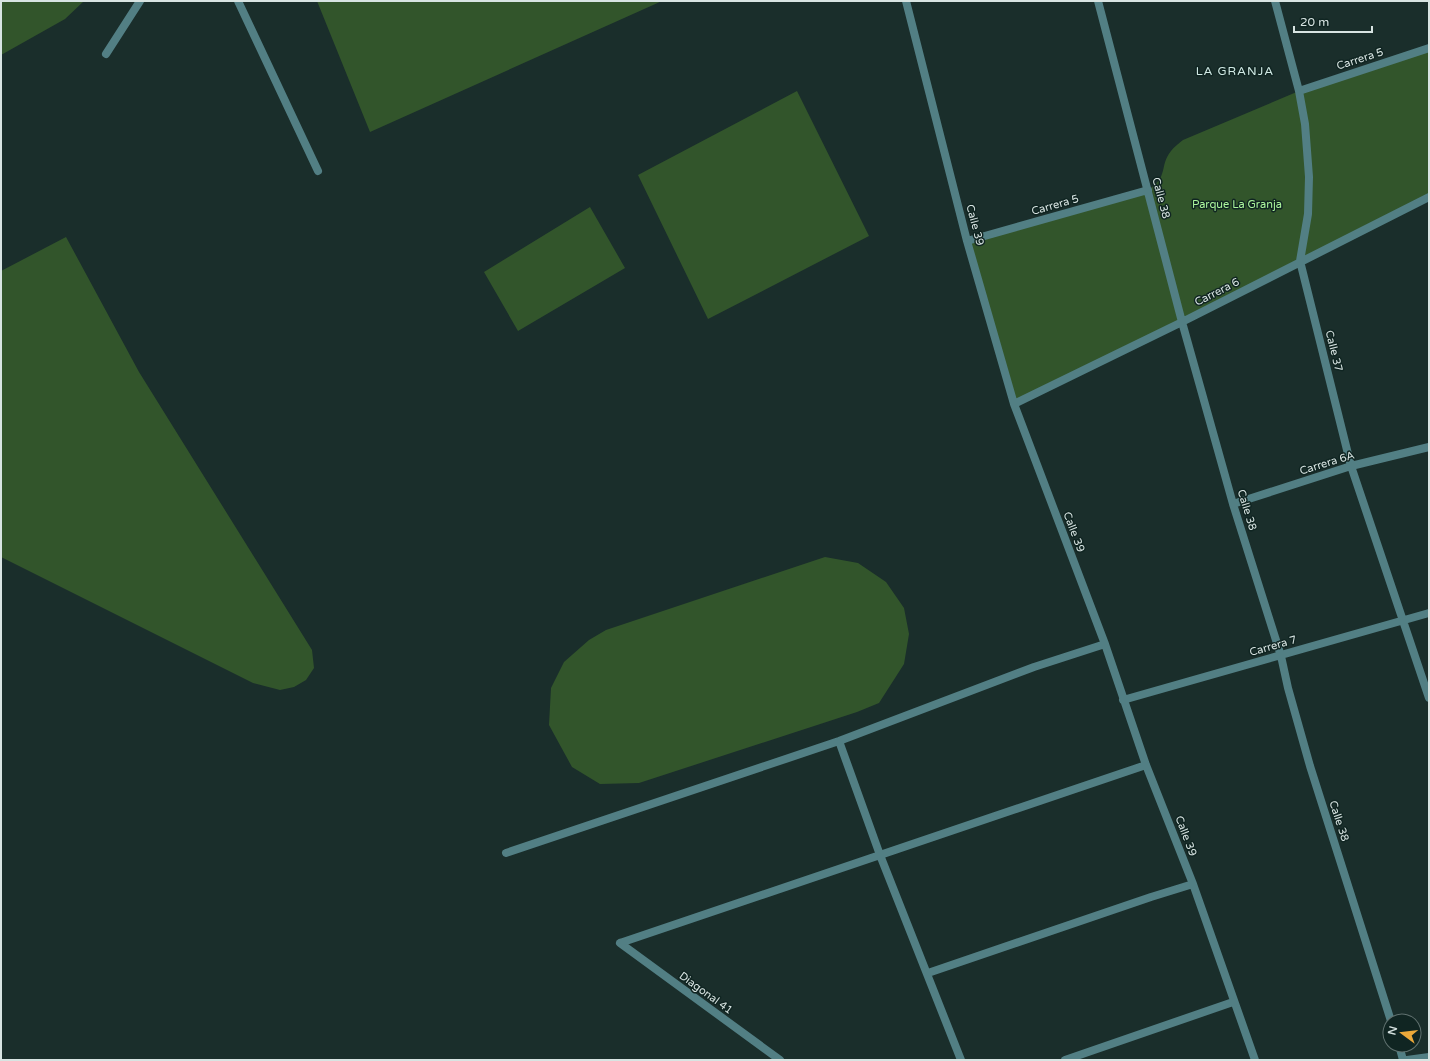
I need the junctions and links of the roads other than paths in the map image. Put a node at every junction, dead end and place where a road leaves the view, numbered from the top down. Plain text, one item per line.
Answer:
1 (140, 1) edge
2 (238, 1) edge
3 (906, 1) edge
4 (1098, 1) edge
5 (1275, 1) edge
6 (1429, 48) edge
7 (106, 54) dead end
8 (1298, 91) junction
9 (318, 171) dead end
10 (1148, 190) junction
11 (1429, 197) edge
12 (967, 241) junction
13 (1300, 261) junction
14 (1182, 322) junction
15 (1014, 404) junction
16 (1429, 447) edge
17 (1351, 466) junction
18 (1233, 504) junction
19 (1429, 613) edge
20 (1404, 621) junction
21 (1105, 644) junction
22 (1281, 656) junction
23 (1429, 698) edge
24 (1123, 700) junction
25 (839, 741) junction
26 (1146, 765) junction
27 (506, 853) dead end
28 (880, 855) junction
29 (1193, 884) junction
30 (928, 973) junction
31 (1233, 1002) junction
32 (1388, 1013) edge
33 (1429, 1057) edge
34 (780, 1060) edge
35 (961, 1060) edge
36 (1065, 1060) edge
37 (1255, 1060) edge
38 (1407, 1060) edge

1 - 7 street
2 - 9 street
3 - 12 street, Calle 39
4 - 10 street, Calle 38
5 - 8 street, Calle 37
6 - 8 street, Carrera 5
8 - 13 street, Calle 37
10 - 12 street, Carrera 5
10 - 14 street, Calle 38
11 - 13 street, Carrera 6
12 - 15 street, Calle 39
13 - 14 street, Carrera 6
13 - 17 street, Calle 37
14 - 15 street, Carrera 6
14 - 18 street, Calle 38
15 - 21 street, Calle 39
16 - 17 street, Carrera 6A
17 - 18 street, Carrera 6A
17 - 20 street, Calle 37
18 - 22 street, Calle 38
19 - 20 street, Carrera 7
20 - 22 street, Carrera 7
20 - 23 street, Calle 37
21 - 24 street, Calle 39
21 - 25 street
22 - 24 street, Carrera 7
22 - 32 street, Calle 38
24 - 26 street, Calle 39
25 - 27 street
25 - 28 street
26 - 28 street
26 - 29 street, Calle 39
28 - 30 street
28 - 34 street, Diagonal 41
29 - 30 street
29 - 31 street, Calle 39
30 - 35 street
31 - 36 street
31 - 37 street, Calle 39
33 - 38 street

